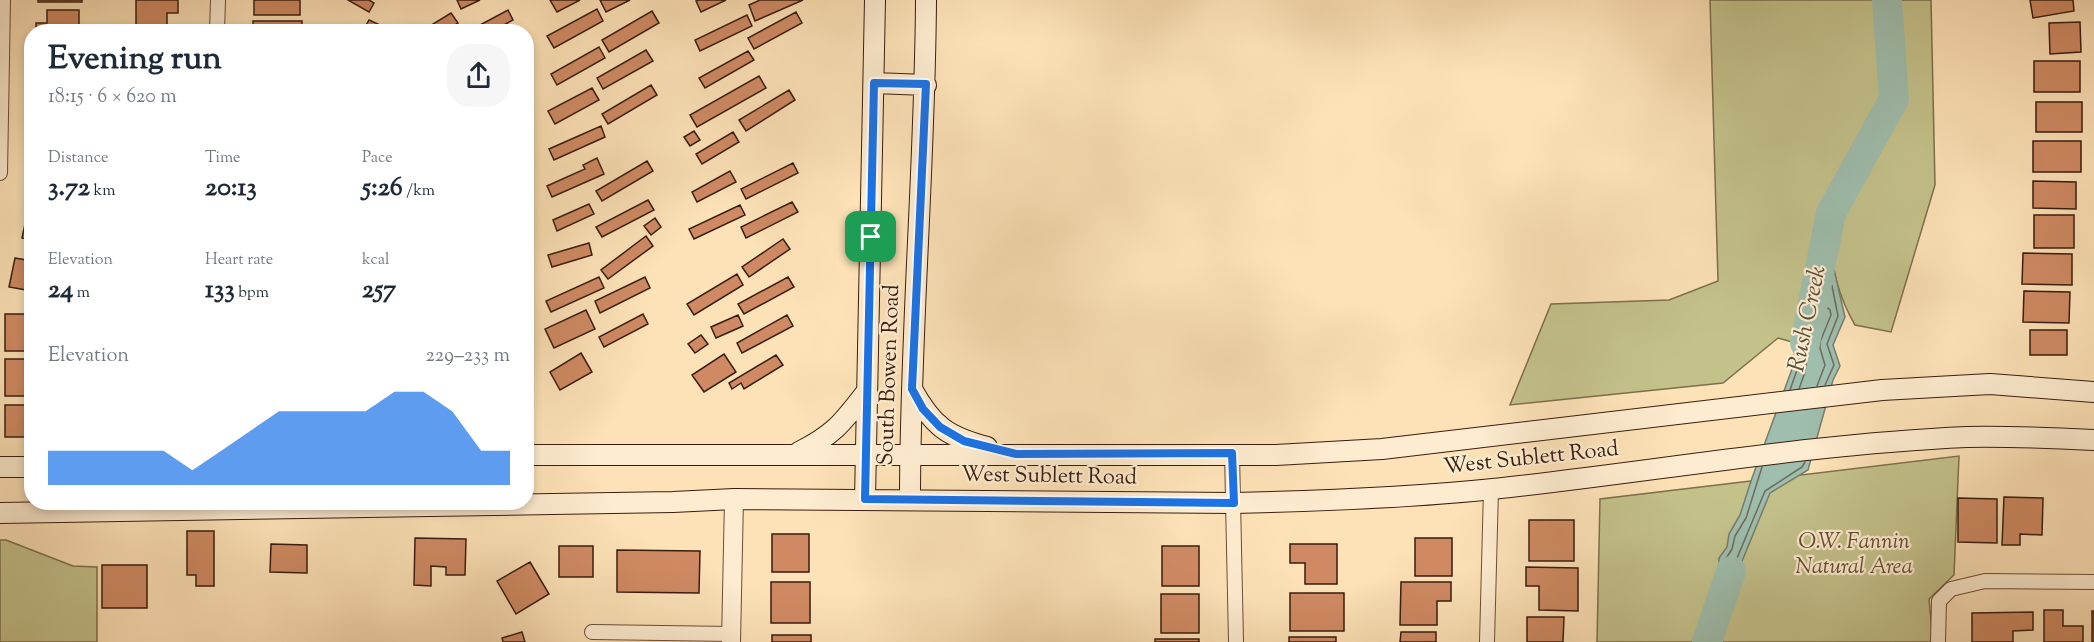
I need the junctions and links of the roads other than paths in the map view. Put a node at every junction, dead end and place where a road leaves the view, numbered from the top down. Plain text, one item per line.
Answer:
1 (3, 0) edge
2 (218, 0) edge
3 (875, 0) edge
4 (926, 0) edge
5 (217, 24) edge
6 (874, 83) junction
7 (926, 84) junction
8 (0, 173) edge
9 (912, 389) junction
10 (867, 391) junction
11 (2094, 392) edge
12 (2094, 440) edge
13 (1232, 453) junction
14 (866, 454) junction
15 (1016, 454) junction
16 (534, 455) edge
17 (792, 455) junction
18 (910, 455) junction
19 (0, 467) edge
20 (24, 467) edge
21 (1491, 489) junction
22 (734, 499) junction
23 (865, 499) junction
24 (910, 499) junction
25 (534, 503) edge
26 (1234, 503) junction
27 (67, 510) edge
28 (0, 513) edge
29 (2094, 582) edge
30 (592, 632) dead end
31 (732, 638) edge
32 (1236, 642) edge
33 (1487, 642) edge
34 (1938, 642) edge

1 - 8 street
2 - 5 street
3 - 6 main road, South Bowen Road
4 - 7 main road, South Bowen Road
6 - 7 main road
6 - 10 main road, South Bowen Road
7 - 9 main road, South Bowen Road
9 - 15 main road
9 - 18 main road, South Bowen Road
10 - 14 main road, South Bowen Road
10 - 17 main road
11 - 13 main road, West Sublett Road
12 - 21 main road, West Sublett Road
13 - 15 main road, West Sublett Road
13 - 26 street
14 - 17 main road, West Sublett Road
14 - 18 main road, West Sublett Road
14 - 23 main road, South Bowen Road
15 - 18 main road, West Sublett Road
16 - 17 main road, West Sublett Road
18 - 24 main road, South Bowen Road
19 - 20 main road
21 - 26 main road, West Sublett Road
21 - 33 street
22 - 23 main road, West Sublett Road
22 - 25 main road, West Sublett Road
22 - 31 street
23 - 24 main road, West Sublett Road
24 - 26 main road, West Sublett Road
26 - 32 street
27 - 28 main road, West Sublett Road
29 - 34 street
30 - 31 street

